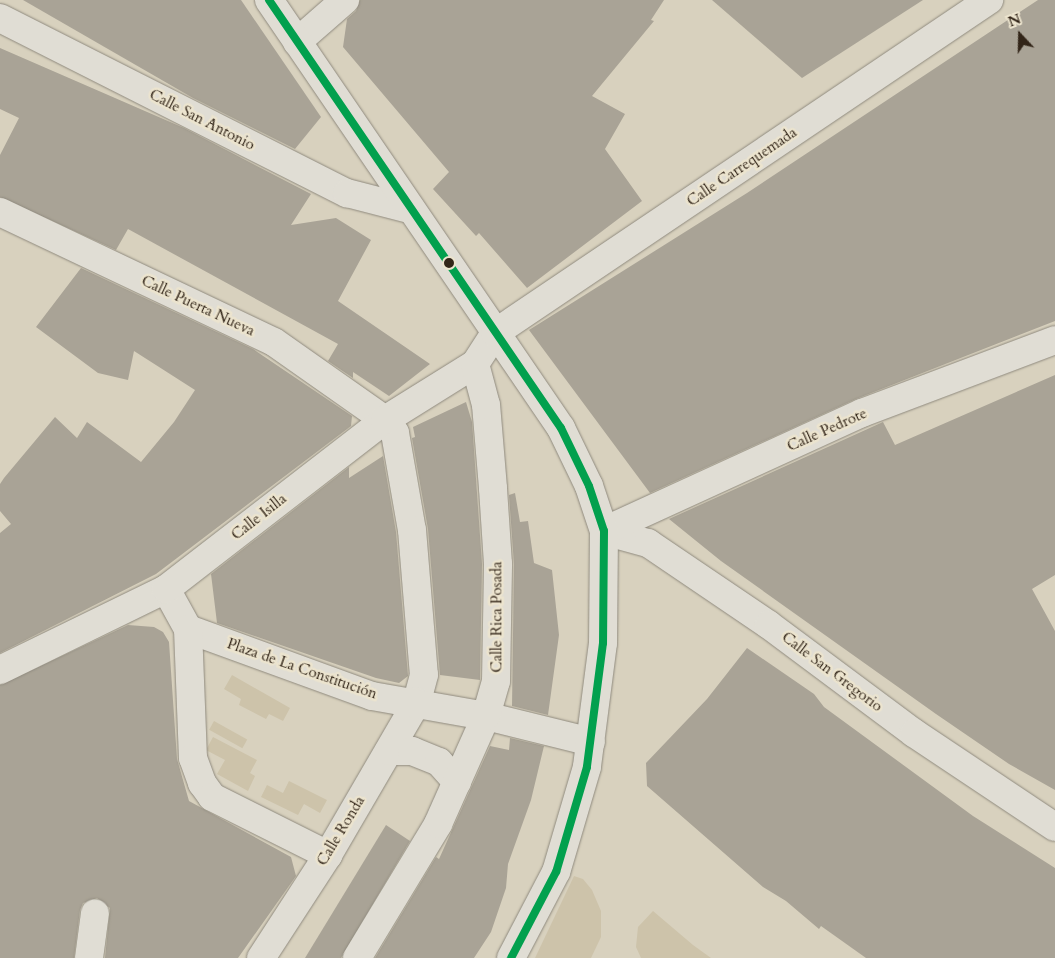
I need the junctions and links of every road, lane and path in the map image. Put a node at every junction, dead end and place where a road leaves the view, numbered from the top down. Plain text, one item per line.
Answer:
1 (269, 0) edge
2 (345, 0) edge
3 (989, 0) edge
4 (0, 18) edge
5 (297, 42) junction
6 (409, 209) junction
7 (0, 212) edge
8 (495, 333) junction
9 (1055, 340) edge
10 (475, 364) junction
11 (384, 420) junction
12 (604, 531) junction
13 (166, 589) junction
14 (188, 629) junction
15 (0, 670) edge
16 (417, 702) junction
17 (486, 716) junction
18 (591, 742) junction
19 (389, 751) junction
20 (457, 782) junction
21 (1055, 827) edge
22 (328, 855) junction
23 (95, 913) dead end
24 (89, 958) edge
25 (262, 958) edge
26 (357, 958) edge
27 (511, 958) edge

1 - 5 street
2 - 5 street
3 - 8 street, Calle Carrequemada
4 - 6 street, Calle San Antonio
5 - 6 street
6 - 8 street
7 - 11 street, Calle Puerta Nueva
8 - 10 street, Calle Isilla
8 - 12 street
9 - 12 street, Calle Pedrote
10 - 11 street, Calle Isilla
10 - 17 street, Calle Rica Posada
11 - 13 street, Calle Isilla
11 - 16 street, Calle Ronda
12 - 18 street
12 - 21 street, Calle San Gregorio
13 - 14 street
13 - 15 street, Calle Isilla
14 - 16 street, Plaza de La Constitución
14 - 22 street
16 - 17 street
16 - 19 street, Calle Ronda
17 - 18 street
17 - 20 street, Calle Rica Posada
18 - 27 street
19 - 20 street
19 - 22 street, Calle Ronda
20 - 26 street, Calle Rica Posada
22 - 25 street, Calle Ronda
23 - 24 street

